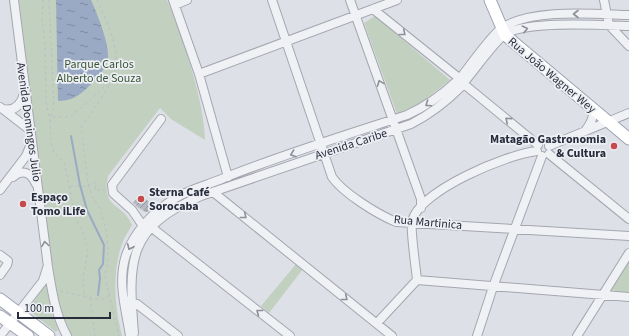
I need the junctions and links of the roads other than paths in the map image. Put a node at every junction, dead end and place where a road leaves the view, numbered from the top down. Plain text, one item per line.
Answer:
1 (14, 0) edge
2 (187, 0) edge
3 (272, 0) edge
4 (350, 0) edge
5 (397, 0) edge
6 (490, 0) edge
7 (604, 0) edge
8 (174, 2) edge
9 (373, 9) junction
10 (595, 14) junction
11 (355, 15) junction
12 (607, 15) junction
13 (629, 15) edge
14 (609, 25) junction
15 (629, 26) edge
16 (503, 32) junction
17 (286, 41) junction
18 (629, 46) edge
19 (200, 74) junction
20 (462, 81) junction
21 (24, 93) junction
22 (2, 108) edge
23 (592, 108) junction
24 (629, 113) edge
25 (161, 119) dead end
26 (394, 120) junction
27 (608, 122) junction
28 (397, 129) junction
29 (30, 130) junction
30 (585, 132) junction
31 (32, 139) junction
32 (629, 139) edge
33 (321, 144) junction
34 (543, 150) junction
35 (324, 153) junction
36 (228, 176) junction
37 (219, 180) junction
38 (231, 185) junction
39 (1, 188) edge
40 (38, 190) junction
41 (217, 190) junction
42 (421, 208) junction
43 (132, 210) junction
44 (150, 218) junction
45 (629, 219) edge
46 (412, 222) junction
47 (147, 226) junction
48 (515, 229) junction
49 (629, 236) edge
50 (629, 253) edge
51 (0, 254) edge
52 (48, 268) junction
53 (0, 275) edge
54 (416, 280) junction
55 (492, 287) junction
56 (602, 295) junction
57 (629, 297) edge
58 (0, 299) edge
59 (127, 301) junction
60 (17, 313) junction
61 (0, 316) edge
62 (10, 323) junction
63 (376, 323) junction
64 (0, 336) edge
65 (28, 336) edge
66 (49, 336) edge
67 (67, 336) edge
68 (130, 336) edge
69 (134, 336) edge
70 (178, 336) edge
71 (290, 336) edge
72 (392, 336) edge
73 (477, 336) edge
74 (577, 336) edge

1 - 21 street, Avenida Domingos Julio
2 - 8 street
3 - 17 street, Rua Martinica
4 - 11 street
5 - 9 street
6 - 16 main road, Rua João Wagner Wey
7 - 10 street
7 - 12 street
8 - 19 street
9 - 11 street
9 -> 20 street
10 - 12 street, Avenida Caribe
10 -> 16 street, Avenida Caribe
11 - 17 street
26 -> 11 street
12 - 13 street, Avenida Caribe
12 - 14 street
14 - 15 street
16 -> 14 street
14 - 18 street
16 - 20 street, Avenida Caribe
16 - 23 main road, Rua João Wagner Wey
17 - 19 street
17 - 33 street, Rua Martinica
19 - 36 street
20 -> 26 street, Avenida Caribe
20 - 28 street, Avenida Caribe
34 -> 20 street
21 - 22 street
21 - 29 street, Avenida Domingos Julio
22 - 29 street
23 - 27 main road, Rua João Wagner Wey
23 - 30 street
24 - 27 street
25 - 43 street
26 - 28 street
26 - 33 street, Avenida Caribe
27 - 30 street
27 - 32 main road, Rua João Wagner Wey
28 - 35 street, Avenida Caribe
28 - 42 street
29 - 31 street, Avenida Domingos Julio
30 - 34 street
31 - 39 street
31 - 40 street, Avenida Domingos Julio
33 - 35 street, Rua Martinica
33 -> 36 street, Avenida Caribe
34 - 42 street
34 - 45 street
34 - 48 street
35 - 38 street, Avenida Caribe
35 - 46 street, Rua Martinica
36 - 37 street, Avenida Caribe
36 - 38 street
37 - 41 street
37 - 44 street, Avenida Caribe
38 - 41 street, Avenida Caribe
39 - 40 street
52 -> 40 street, Avenida Domingos Julio
41 - 47 street, Avenida Caribe
41 -> 63 street
42 - 46 street
43 - 44 street
43 - 47 street
44 - 47 street, Avenida Caribe
46 - 48 street, Rua Martinica
46 - 54 street
47 - 59 street, Avenida Caribe
71 -> 47 street
48 - 49 street, Rua Martinica
48 - 55 street
50 - 56 street
51 - 53 street
52 - 60 street
52 - 67 street, Avenida Domingos Julio
54 - 55 street
54 - 63 street
55 - 56 street
55 - 73 street
56 - 57 street
56 - 74 street
58 - 60 main road
59 - 68 street, Avenida Caribe
59 - 69 street, Avenida Caribe
59 - 70 street
60 - 62 street
60 - 66 main road
61 - 62 main road
62 - 64 street
62 - 65 main road
63 - 72 street

